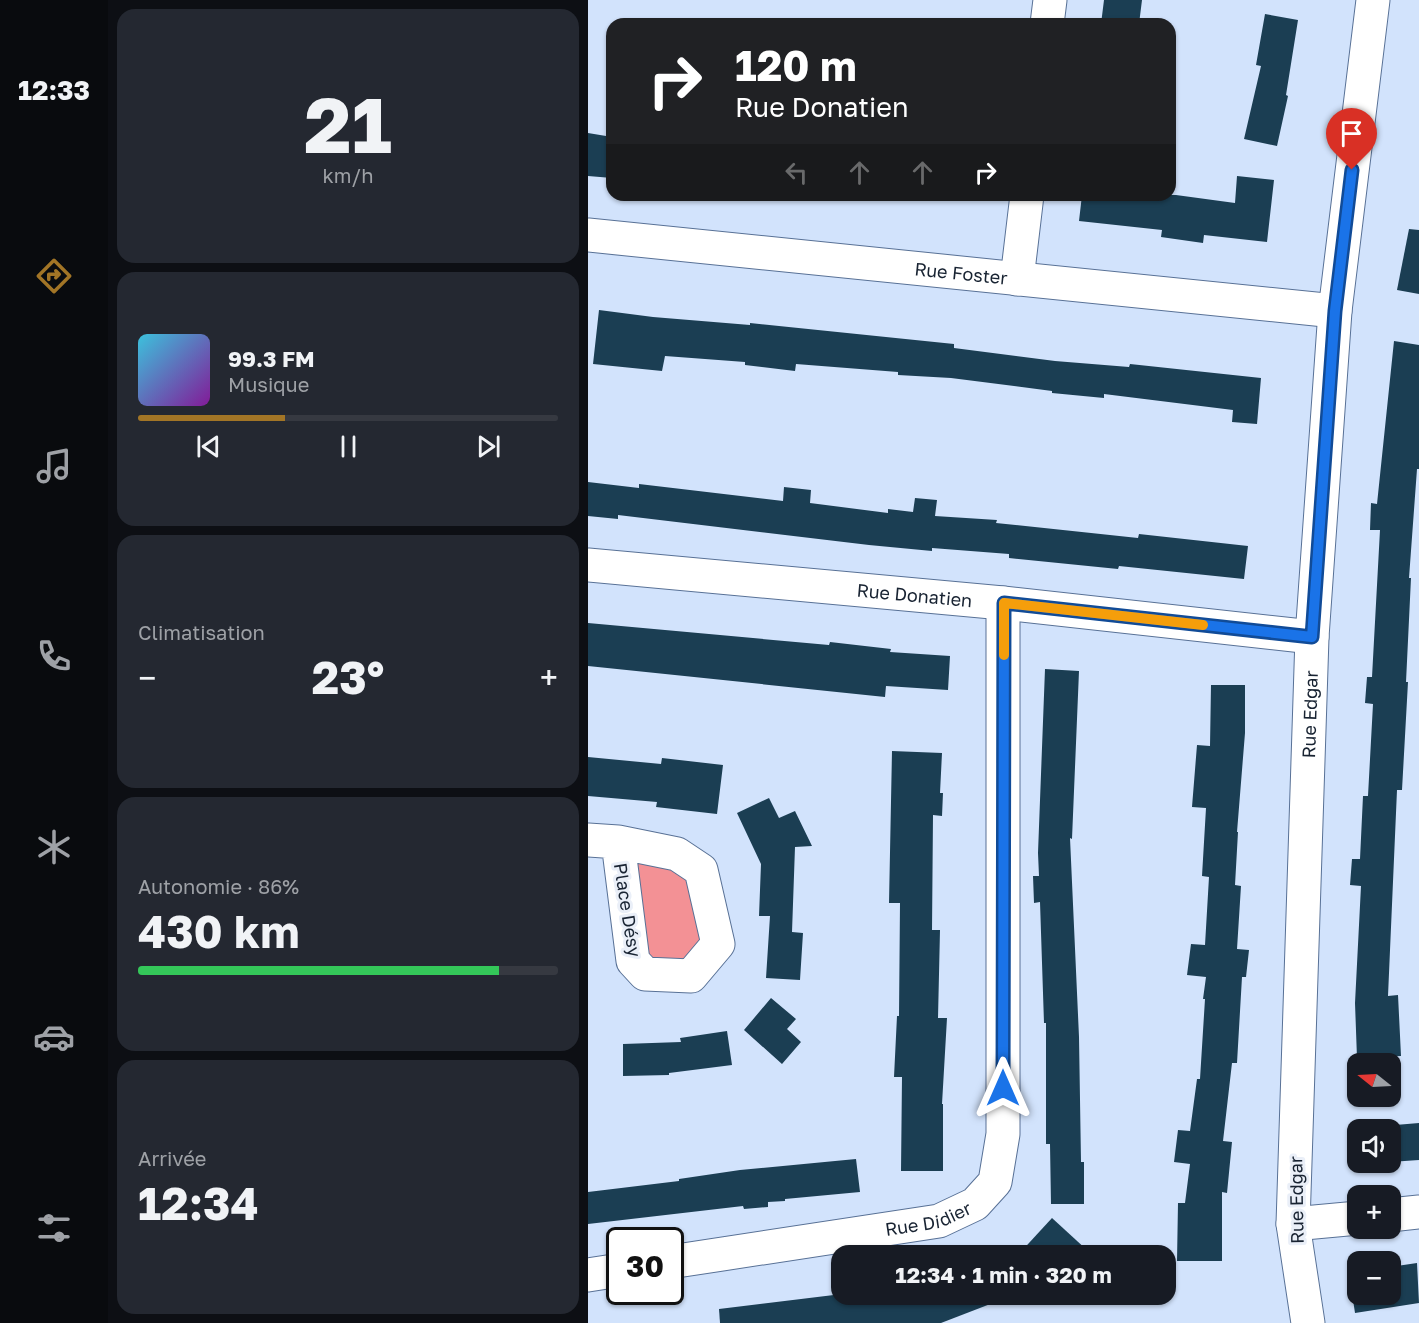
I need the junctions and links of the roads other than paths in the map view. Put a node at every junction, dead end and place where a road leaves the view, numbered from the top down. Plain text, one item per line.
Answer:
1 (1050, 0) edge
2 (1373, 0) edge
3 (1048, 18) edge
4 (1026, 201) edge
5 (588, 235) edge
6 (1017, 279) junction
7 (1335, 311) junction
8 (588, 565) edge
9 (1004, 603) junction
10 (1312, 637) junction
11 (1419, 1212) edge
12 (1401, 1214) edge
13 (1347, 1219) edge
14 (1293, 1224) junction
15 (684, 1260) edge
16 (606, 1272) edge
17 (588, 1275) edge
18 (1308, 1323) edge

1 - 3 street
2 - 7 street, Rue Edgar
4 - 6 street
5 - 6 street, Rue Foster
6 - 7 street, Rue Foster
7 - 10 street, Rue Edgar
8 - 9 street, Rue Donatien
9 - 10 street, Rue Donatien
9 - 15 street, Rue Didier
10 - 14 street, Rue Edgar
11 - 12 street
13 - 14 street
14 - 18 street, Rue Edgar
16 - 17 street

